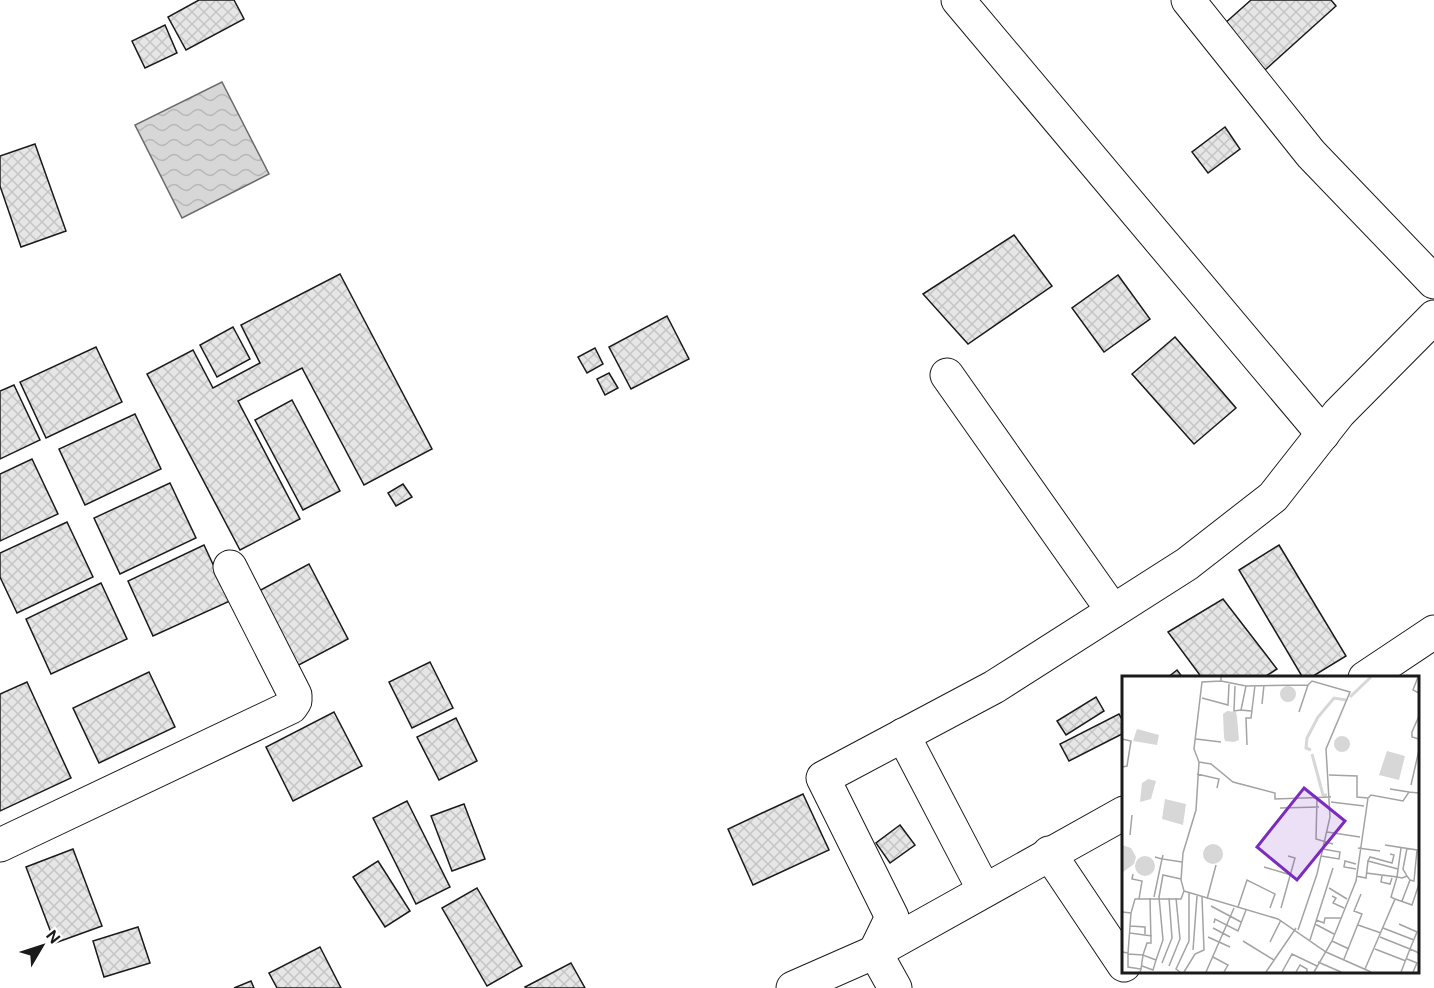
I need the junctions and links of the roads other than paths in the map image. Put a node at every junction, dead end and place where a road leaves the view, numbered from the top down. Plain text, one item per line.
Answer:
1 (958, 0) edge
2 (1188, 0) edge
3 (1434, 282) edge
4 (1434, 317) edge
5 (947, 375) dead end
6 (1323, 434) junction
7 (230, 567) dead end
8 (1113, 611) junction
9 (1434, 632) edge
10 (1368, 676) edge
11 (903, 735) junction
12 (1122, 814) edge
13 (0, 845) edge
14 (1049, 853) junction
15 (984, 890) junction
16 (875, 952) junction
17 (1122, 962) edge
18 (1129, 973) edge
19 (793, 988) edge
20 (895, 988) edge
21 (1138, 988) edge

1 - 6 street
2 - 3 street
4 - 6 street
5 - 8 street
6 - 8 street
7 - 13 street
8 - 11 street
9 - 10 street
11 - 15 street
11 - 16 street
12 - 14 street
14 - 15 street
14 - 17 street
15 - 16 street
16 - 19 street
16 - 20 street
18 - 21 street

